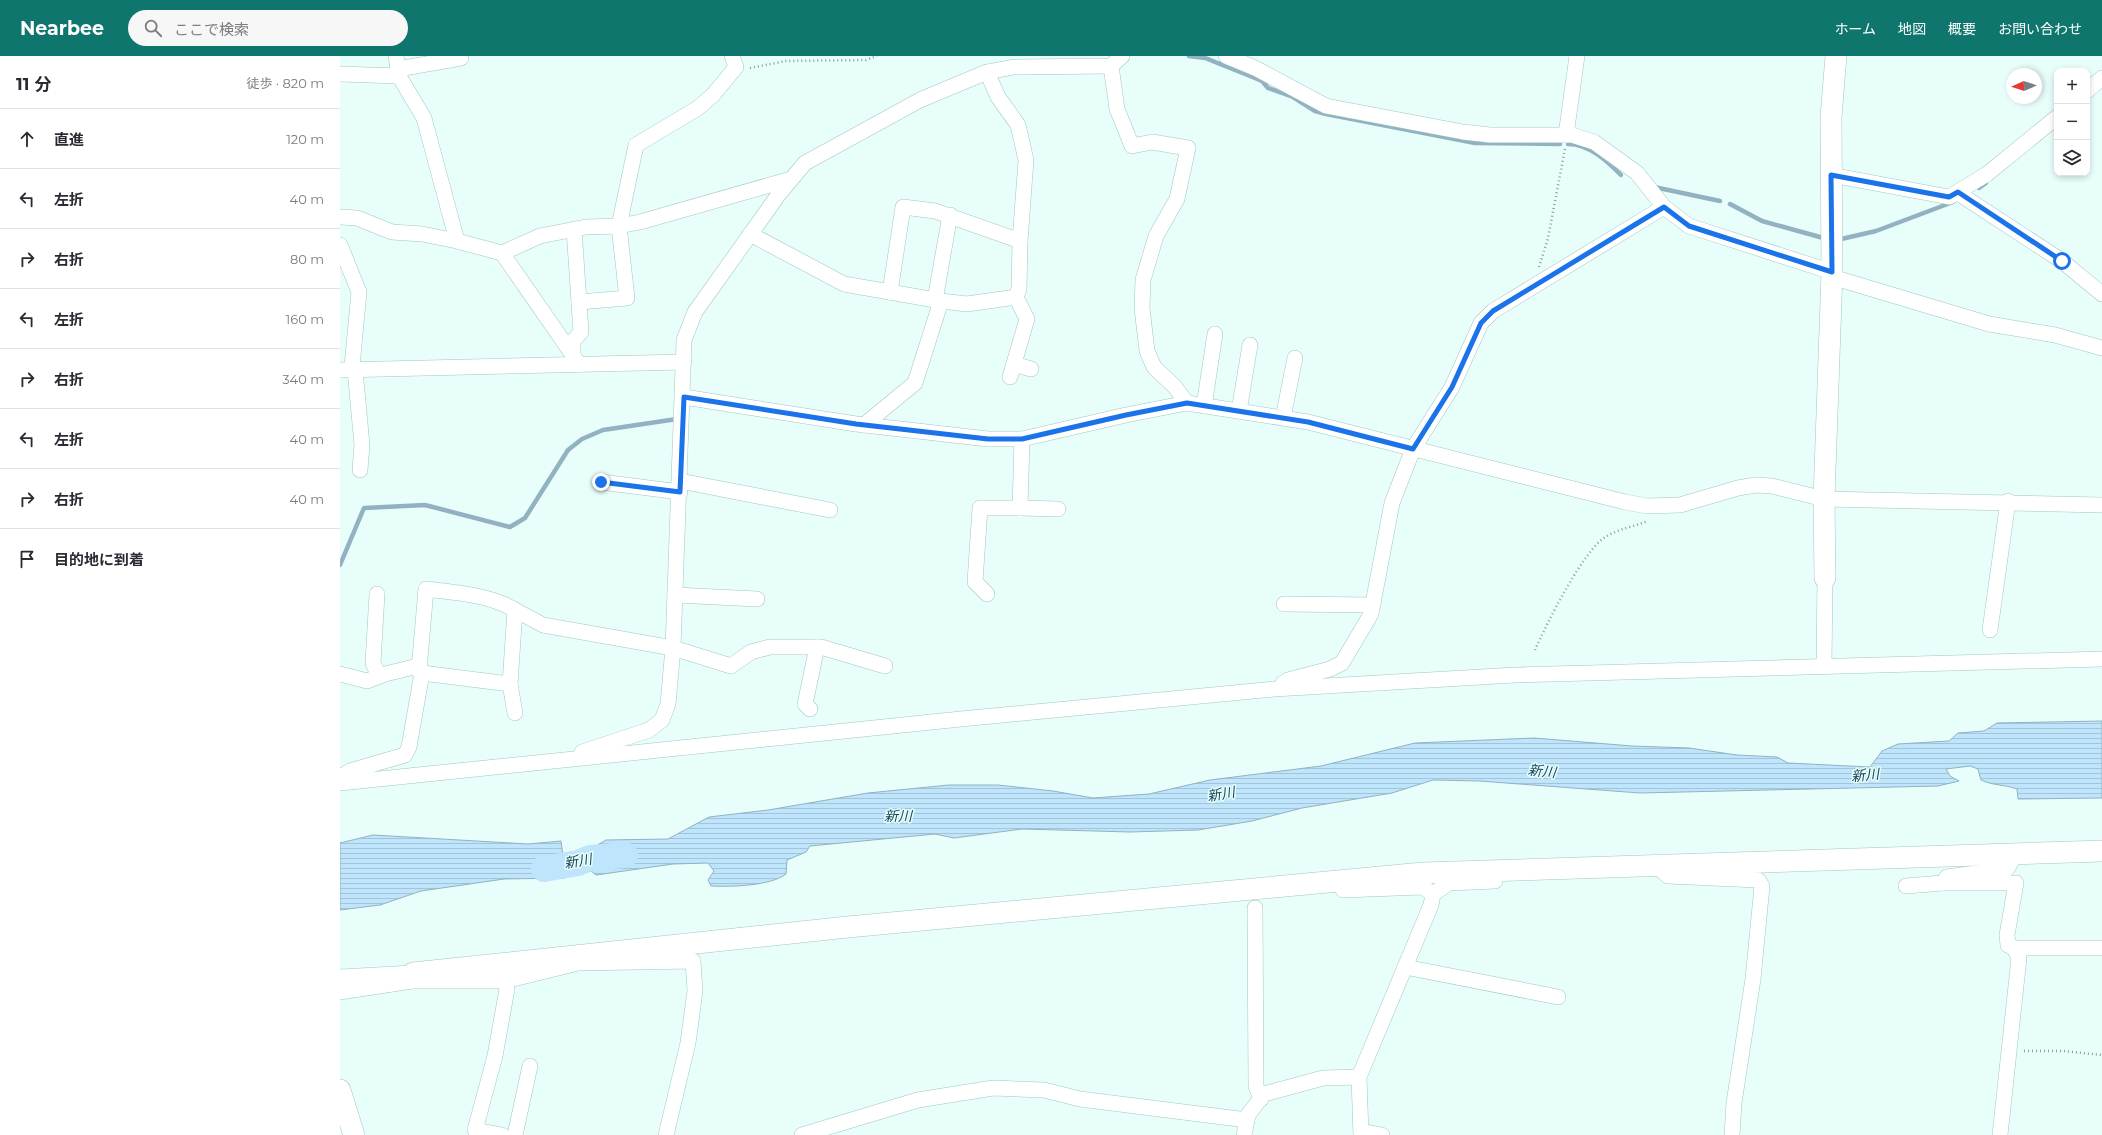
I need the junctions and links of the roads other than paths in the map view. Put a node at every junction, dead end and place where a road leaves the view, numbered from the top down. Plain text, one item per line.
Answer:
1 (1122, 56) edge
2 (1226, 56) edge
3 (1577, 56) edge
4 (1836, 56) edge
5 (461, 58) dead end
6 (734, 61) edge
7 (1014, 62) edge
8 (1111, 66) junction
9 (398, 67) edge
10 (987, 72) junction
11 (340, 74) edge
12 (2102, 78) edge
13 (2090, 88) edge
14 (2054, 119) edge
15 (1566, 134) junction
16 (1831, 175) junction
17 (791, 179) junction
18 (1958, 192) junction
19 (1664, 207) junction
20 (950, 215) junction
21 (340, 217) edge
22 (619, 226) junction
23 (574, 229) junction
24 (750, 234) junction
25 (457, 241) junction
26 (1020, 241) junction
27 (340, 245) edge
28 (502, 253) junction
29 (1832, 275) junction
30 (890, 292) junction
31 (2102, 294) edge
32 (1016, 297) junction
33 (938, 300) junction
34 (579, 302) junction
35 (1215, 334) dead end
36 (1250, 345) dead end
37 (2102, 348) edge
38 (1295, 358) dead end
39 (576, 360) junction
40 (684, 362) junction
41 (340, 370) edge
42 (355, 370) junction
43 (1031, 370) dead end
44 (684, 397) junction
45 (1187, 403) junction
46 (1204, 406) junction
47 (1239, 411) junction
48 (1283, 418) junction
49 (864, 425) junction
50 (1022, 439) junction
51 (1413, 449) junction
52 (360, 470) dead end
53 (601, 482) dead end
54 (680, 487) junction
55 (1824, 499) junction
56 (2008, 501) junction
57 (2102, 505) edge
58 (1020, 508) junction
59 (1058, 509) dead end
60 (830, 510) dead end
61 (1825, 578) joint
62 (377, 594) dead end
63 (987, 594) dead end
64 (675, 595) junction
65 (757, 599) dead end
66 (1284, 604) dead end
67 (1372, 605) junction
68 (515, 610) junction
69 (1990, 630) dead end
70 (817, 647) junction
71 (673, 648) junction
72 (2102, 659) edge
73 (885, 666) dead end
74 (1824, 666) junction
75 (421, 671) junction
76 (340, 674) edge
77 (379, 676) junction
78 (510, 684) junction
79 (1274, 689) junction
80 (810, 709) dead end
81 (515, 713) dead end
82 (572, 759) junction
83 (340, 777) edge
84 (340, 783) edge
85 (2102, 851) edge
86 (2016, 854) junction
87 (1654, 864) junction
88 (1529, 870) junction
89 (1325, 881) junction
90 (1943, 883) junction
91 (1906, 886) dead end
92 (1433, 894) junction
93 (1255, 908) dead end
94 (2014, 948) junction
95 (2102, 948) edge
96 (1405, 967) junction
97 (340, 977) edge
98 (413, 977) junction
99 (505, 980) junction
100 (340, 992) edge
101 (1558, 997) dead end
102 (530, 1066) dead end
103 (1359, 1077) junction
104 (340, 1090) edge
105 (1260, 1098) junction
106 (1247, 1120) junction
107 (1361, 1133) edge
108 (354, 1135) edge
109 (502, 1135) edge
110 (515, 1135) edge
111 (666, 1135) edge
112 (802, 1135) edge
113 (1244, 1135) edge
114 (1382, 1135) edge
115 (1732, 1135) edge
116 (2000, 1135) edge

1 - 8 street
2 - 15 street
3 - 15 street
4 - 16 street
5 - 9 street
6 - 22 street
7 - 8 street
7 - 10 street
8 - 45 street
9 - 11 street
9 - 25 street
10 - 17 street
10 - 26 street
12 - 13 street
14 - 18 street
15 - 19 street
16 - 18 street
16 - 29 street
17 - 22 street
17 - 24 street
18 - 31 street
19 - 29 street
19 - 51 street
20 - 26 street
20 - 30 street
20 - 33 street
21 - 25 street
22 - 23 street
22 - 34 street
23 - 28 street
23 - 34 street
24 - 30 street
24 - 40 street
25 - 28 street
26 - 32 street
27 - 42 street
28 - 39 street
29 - 37 street
29 - 55 street
30 - 33 street
32 - 33 street
32 - 43 street
33 - 49 street
34 - 39 street
35 - 46 street
36 - 47 street
38 - 48 street
39 - 40 street
39 - 42 street
40 - 44 street
41 - 42 street
42 - 52 street
44 - 49 street
44 - 54 street
45 - 46 street
45 - 50 street
46 - 47 street
47 - 48 street
48 - 51 street
49 - 50 street
50 - 58 street
51 - 55 street
51 - 67 street
53 - 54 street
54 - 60 street
54 - 64 street
55 - 56 street
55 - 61 street
56 - 57 street
56 - 69 street
58 - 59 street
58 - 63 street
61 - 74 street
62 - 77 street
64 - 65 street
64 - 71 street
66 - 67 street
67 - 79 street
68 - 71 street
68 - 75 street
68 - 78 street
70 - 71 street
70 - 73 street
70 - 80 street
71 - 82 street
72 - 74 street
74 - 79 street
75 - 77 street
75 - 78 street
75 - 83 street
76 - 77 street
78 - 81 street
79 - 82 street
82 - 84 street
85 - 86 street
86 - 87 street
86 - 90 street
87 - 88 street
87 - 115 street
88 - 89 street
88 - 92 street
89 - 92 street
89 - 98 street
90 - 91 street
90 - 94 street
92 - 96 street
93 - 105 street
94 - 95 street
94 - 116 street
96 - 101 street
96 - 103 street
97 - 98 street
98 - 99 street
98 - 100 street
99 - 109 street
99 - 111 street
102 - 110 street
103 - 105 street
103 - 107 street
104 - 108 street
105 - 106 street
106 - 112 street
106 - 113 street
107 - 114 street

